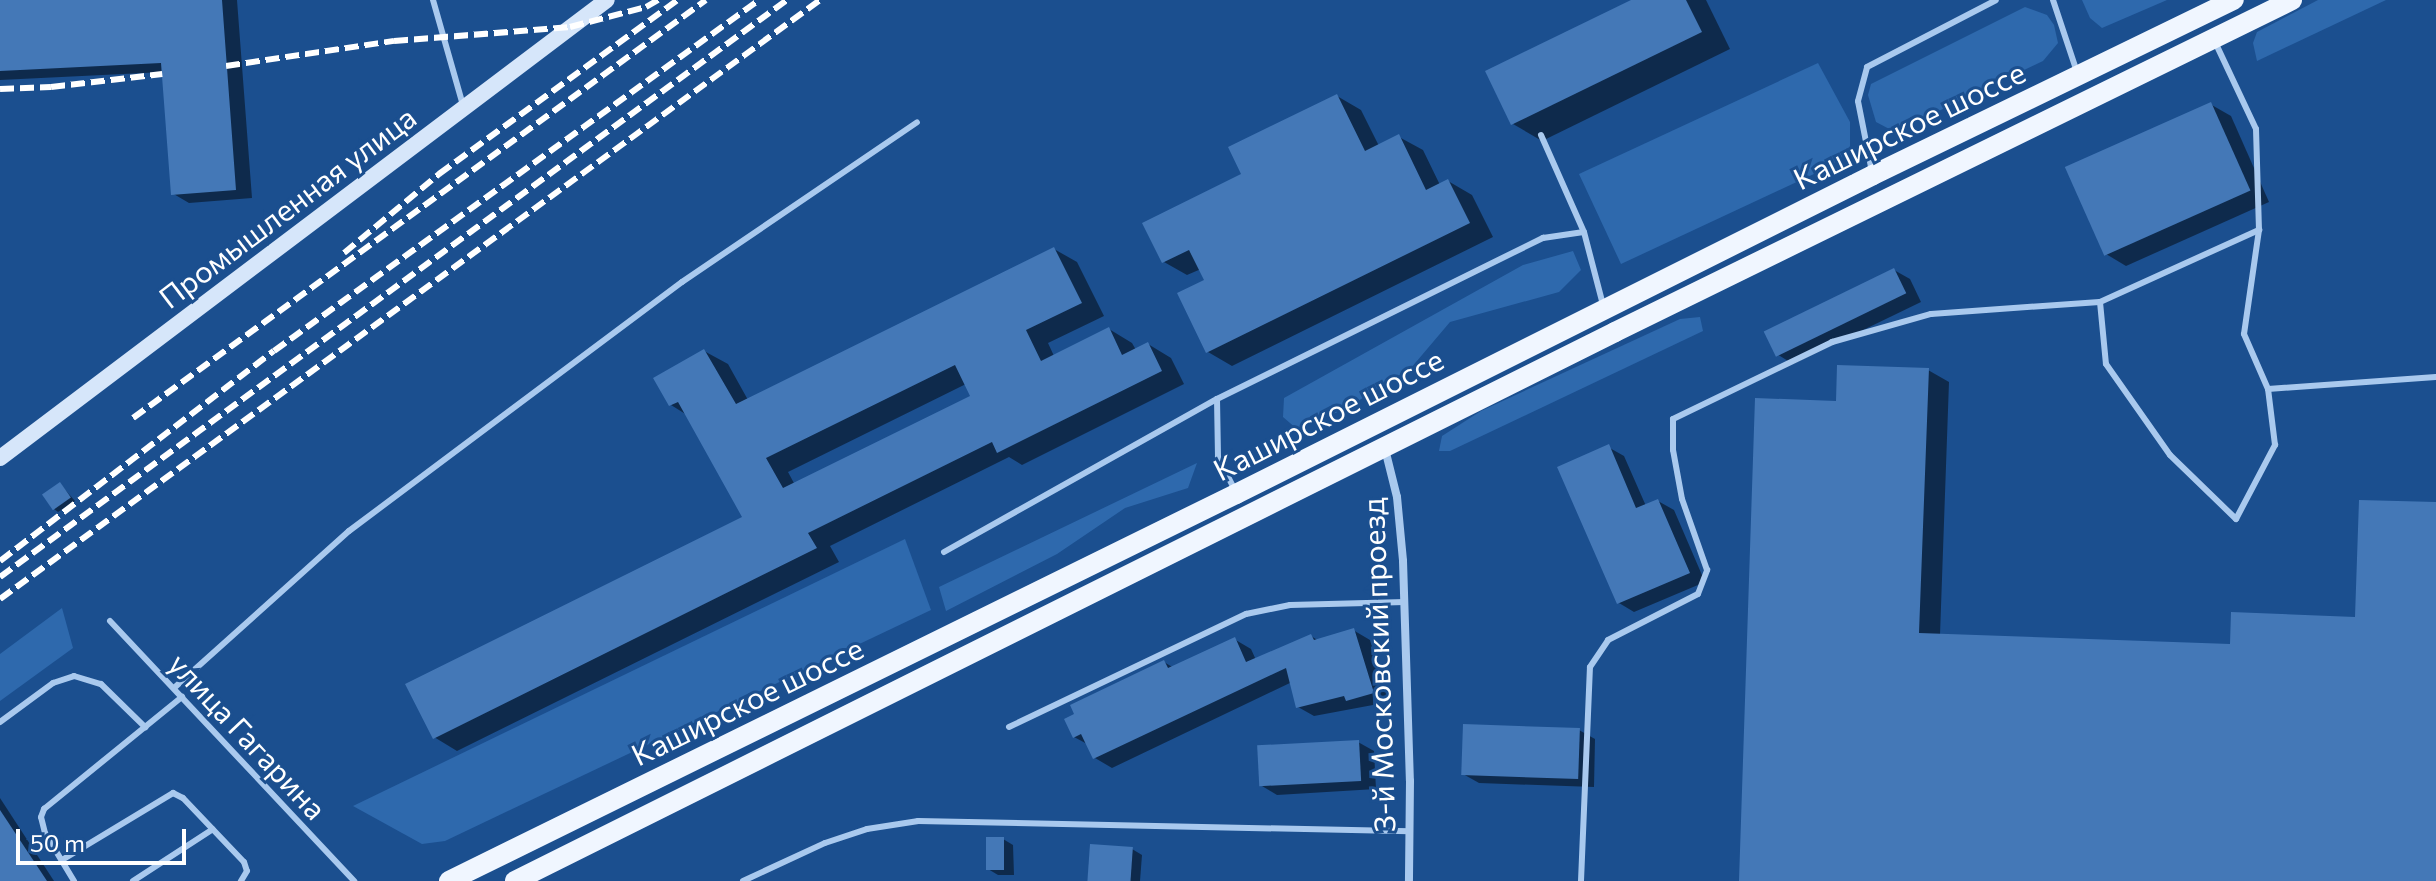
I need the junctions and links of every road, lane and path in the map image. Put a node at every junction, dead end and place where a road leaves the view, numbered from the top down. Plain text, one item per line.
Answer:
1 (433, 0) edge
2 (607, 0) edge
3 (1996, 0) edge
4 (2053, 0) edge
5 (2234, 0) edge
6 (2292, 0) edge
7 (2214, 39) junction
8 (2079, 76) junction
9 (464, 108) junction
10 (917, 122) dead end
11 (1541, 135) dead end
12 (1873, 175) junction
13 (2259, 230) junction
14 (1584, 232) junction
15 (2100, 302) junction
16 (1604, 309) junction
17 (2436, 377) edge
18 (2268, 389) junction
19 (1217, 399) junction
20 (1385, 449) junction
21 (0, 458) edge
22 (1236, 494) junction
23 (944, 552) dead end
24 (1405, 602) junction
25 (110, 621) dead end
26 (174, 688) junction
27 (182, 697) junction
28 (0, 722) edge
29 (145, 727) junction
30 (1009, 727) dead end
31 (213, 829) junction
32 (1410, 831) junction
33 (62, 860) junction
34 (74, 881) edge
35 (133, 881) edge
36 (241, 881) edge
37 (354, 881) edge
38 (449, 881) edge
39 (515, 881) edge
40 (743, 881) edge
41 (1409, 881) edge
42 (1581, 881) edge

1 - 9 lane
2 - 9 street, Промышленная улица
3 - 12 lane
4 - 8 lane
5 - 8 main road, Каширское шоссе
6 - 7 main road, Каширское шоссе
7 - 13 lane
7 - 20 main road, Каширское шоссе
8 - 12 main road, Каширское шоссе
9 - 21 street, Промышленная улица
10 - 26 lane
11 - 14 lane
12 - 16 main road, Каширское шоссе
13 - 15 lane
13 - 18 lane
14 - 16 lane
14 - 19 lane
15 - 18 lane
15 - 42 lane
16 - 22 main road, Каширское шоссе
17 - 18 lane
19 - 22 lane
19 - 23 lane
20 - 24 street, 3-й Московский проезд
20 - 39 main road, Каширское шоссе
22 - 38 main road, Каширское шоссе
24 - 30 lane
24 - 32 street, 3-й Московский проезд
25 - 26 lane, улица Гагарина
26 - 27 lane, улица Гагарина
27 - 29 lane
27 - 37 lane, улица Гагарина
28 - 29 lane
29 - 33 lane
31 - 33 lane
31 - 35 lane
31 - 36 lane
32 - 40 lane
32 - 41 street, 3-й Московский проезд
33 - 34 lane

